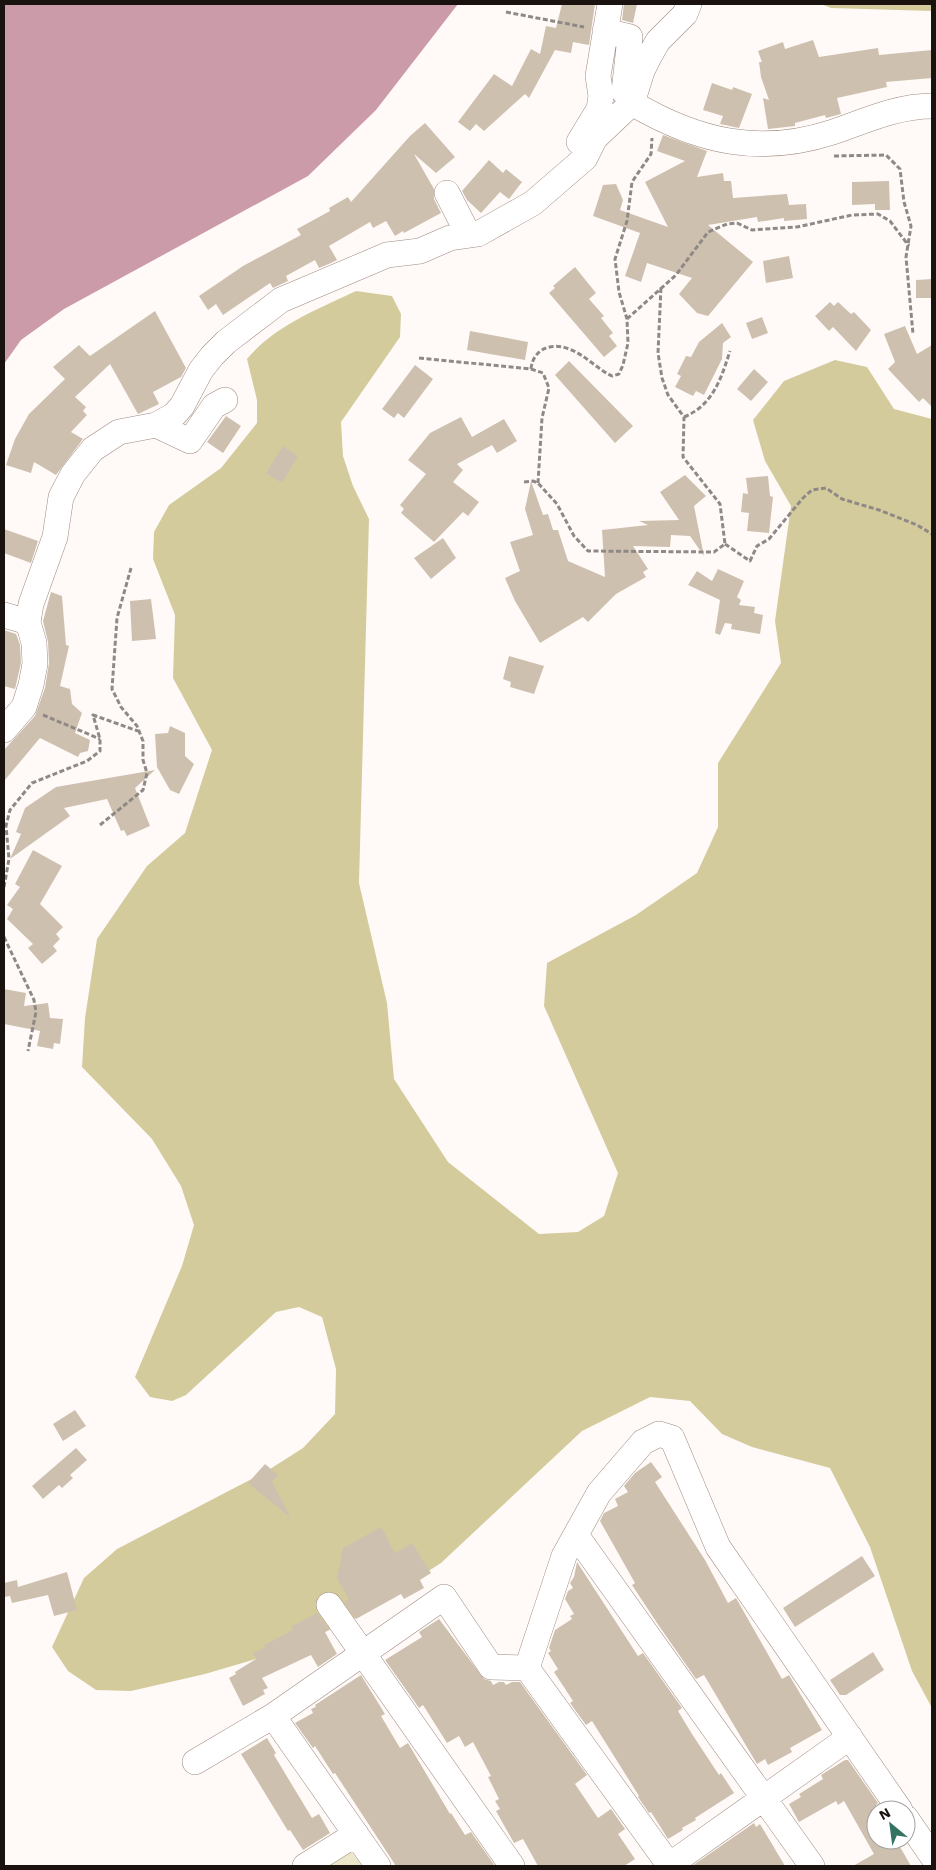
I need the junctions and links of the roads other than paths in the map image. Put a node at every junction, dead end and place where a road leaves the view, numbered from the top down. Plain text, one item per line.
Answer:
1 (610, 4) edge
2 (689, 4) edge
3 (605, 31) junction
4 (932, 106) edge
5 (636, 110) junction
6 (447, 193) dead end
7 (502, 221) junction
8 (468, 234) junction
9 (225, 400) dead end
10 (156, 426) junction
11 (4, 615) edge
12 (28, 622) junction
13 (4, 730) edge
14 (576, 1535) junction
15 (329, 1606) dead end
16 (361, 1653) junction
17 (526, 1668) junction
18 (273, 1716) junction
19 (850, 1737) junction
20 (195, 1762) dead end
21 (764, 1797) junction
22 (893, 1800) edge
23 (916, 1833) edge
24 (356, 1834) junction
25 (932, 1856) edge
26 (305, 1866) edge
27 (378, 1866) edge
28 (512, 1866) edge
29 (669, 1866) edge
30 (812, 1866) edge

1 - 3 street
2 - 5 street
3 - 5 street
3 - 7 street
4 - 5 street
5 - 7 street
6 - 8 street
7 - 8 street
8 - 10 street
9 - 10 street
10 - 12 street
11 - 12 street
12 - 13 street
14 - 17 street
14 - 19 street
14 - 21 street
15 - 16 street
16 - 17 street
16 - 18 street
16 - 28 street
17 - 29 street
18 - 20 street
18 - 24 street
19 - 21 street
19 - 22 street
21 - 29 street
21 - 30 street
23 - 25 street
24 - 26 street
24 - 27 street

